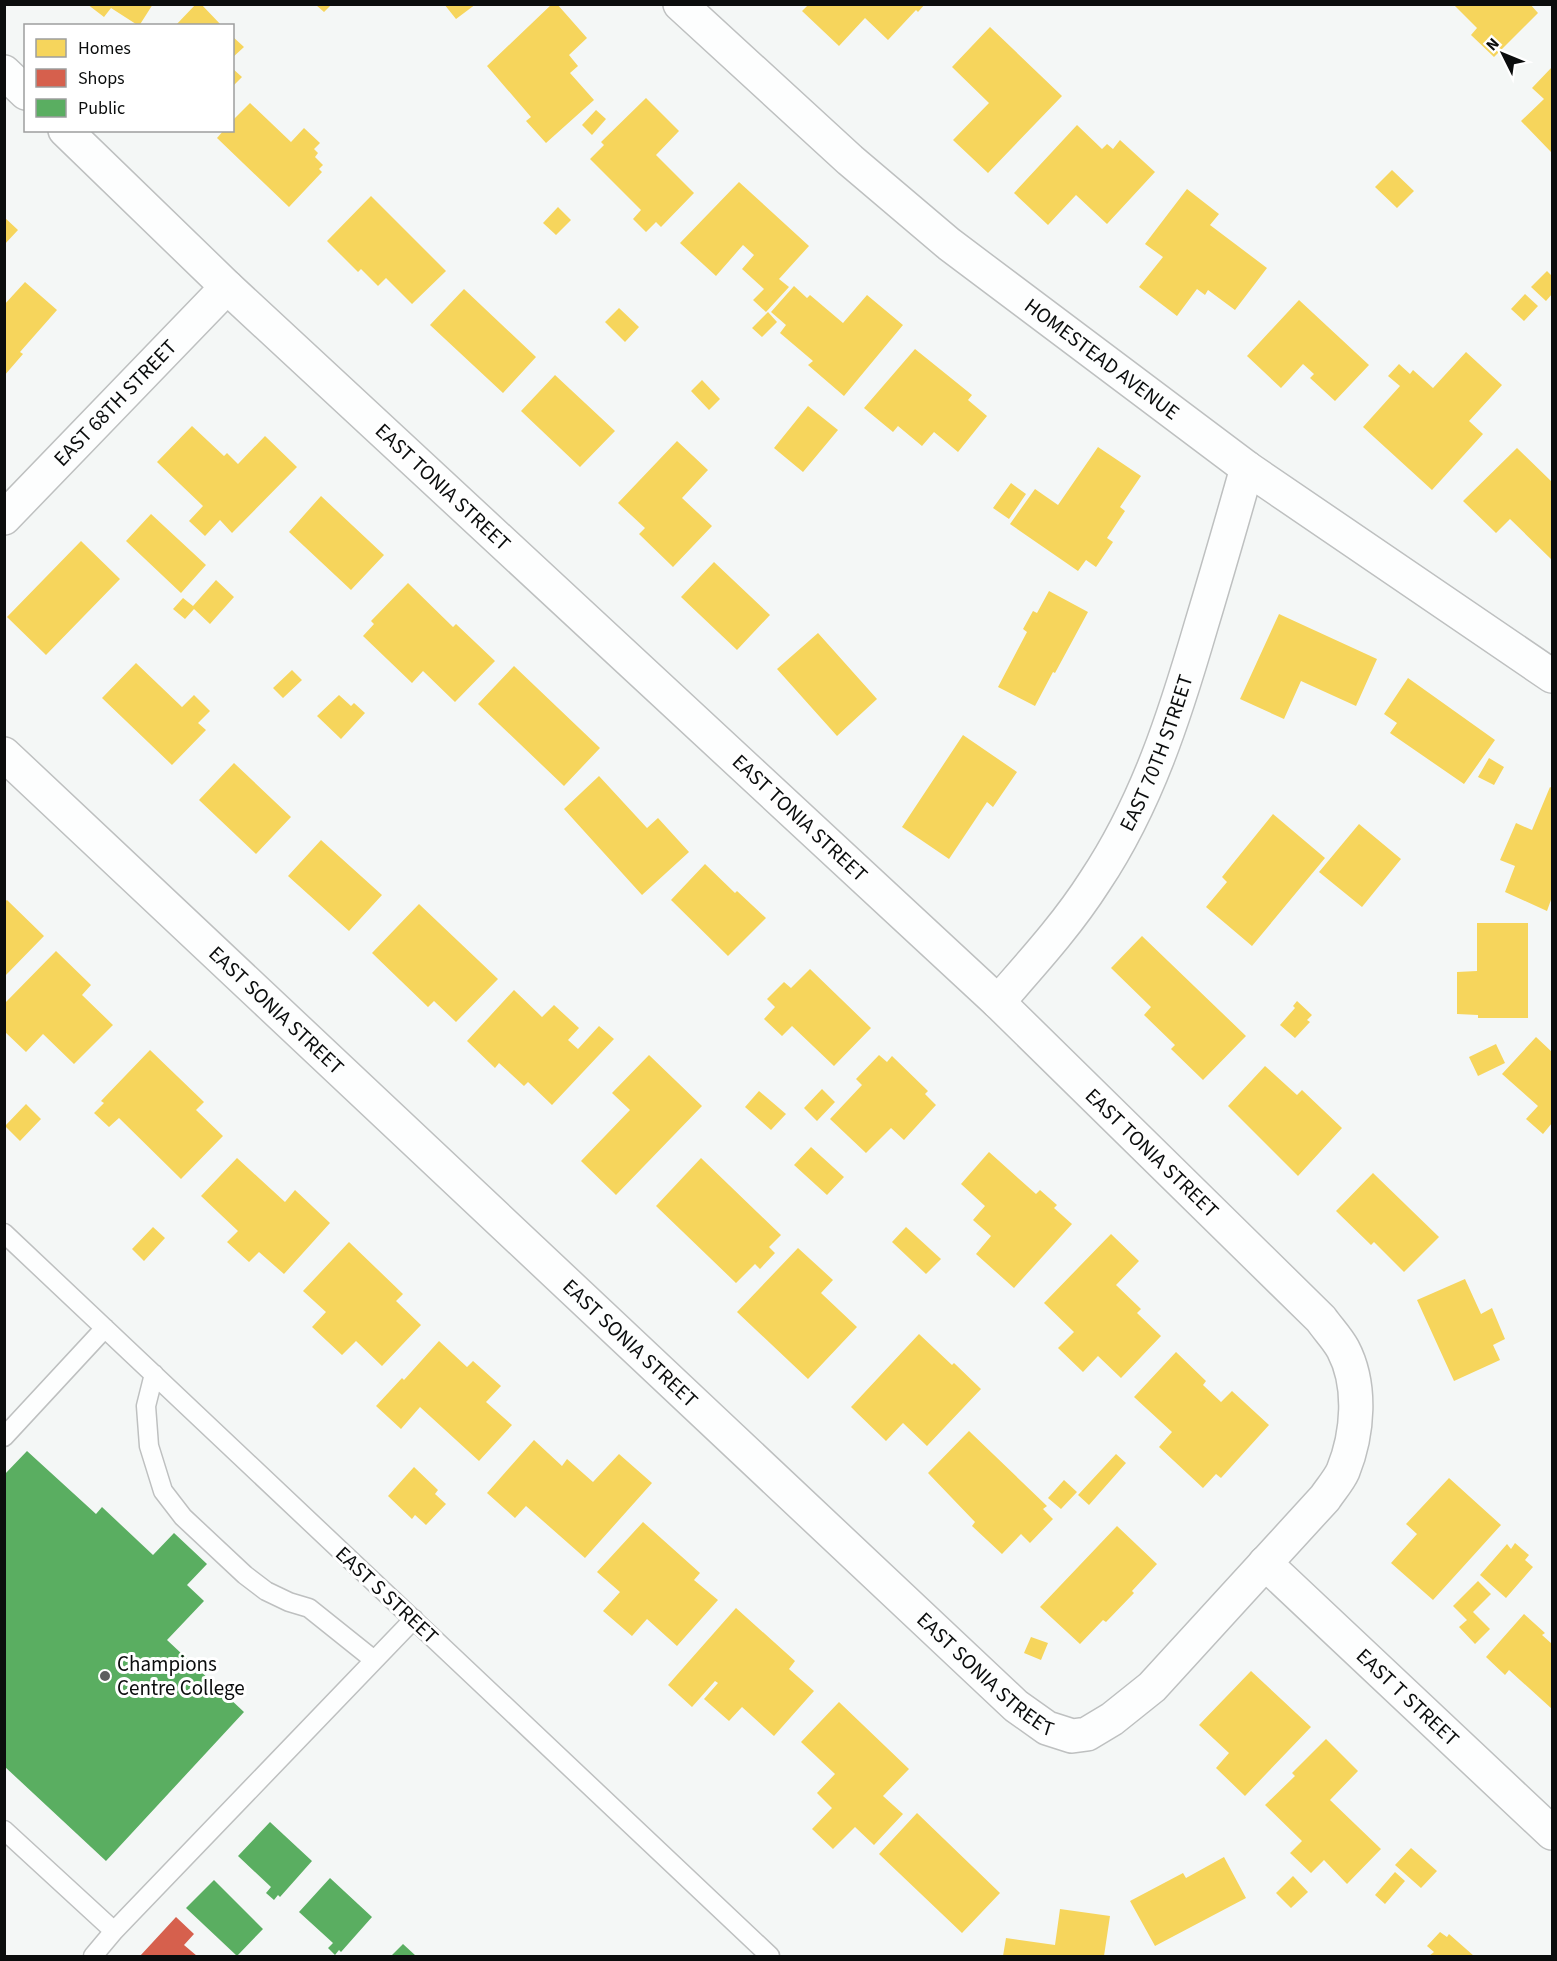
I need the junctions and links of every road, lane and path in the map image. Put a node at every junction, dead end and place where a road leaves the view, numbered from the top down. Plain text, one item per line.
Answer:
1 (694, 9) edge
2 (4, 72) edge
3 (24, 91) edge
4 (67, 132) edge
5 (227, 287) junction
6 (1248, 468) junction
7 (4, 518) edge
8 (1552, 676) edge
9 (4, 754) edge
10 (998, 1002) junction
11 (4, 1233) edge
12 (105, 1328) junction
13 (154, 1374) junction
14 (6, 1431) edge
15 (1265, 1563) junction
16 (414, 1619) junction
17 (375, 1660) junction
18 (4, 1830) edge
19 (1552, 1833) edge
20 (114, 1931) junction
21 (93, 1956) edge
22 (770, 1956) edge

1 - 6 street, HOMESTEAD AVENUE
2 - 3 street
4 - 5 street, EAST TONIA STREET
5 - 7 street, EAST 68TH STREET
5 - 10 street, EAST TONIA STREET
6 - 8 street, HOMESTEAD AVENUE
6 - 10 street, EAST 70TH STREET
9 - 15 street, EAST SONIA STREET
10 - 15 street, EAST TONIA STREET
11 - 12 lane, EAST S STREET
12 - 13 lane, EAST S STREET
12 - 14 lane
13 - 16 lane, EAST S STREET
13 - 17 lane
15 - 19 street, EAST T STREET
16 - 17 lane
16 - 22 lane, EAST S STREET
17 - 20 lane
18 - 20 lane
20 - 21 lane

